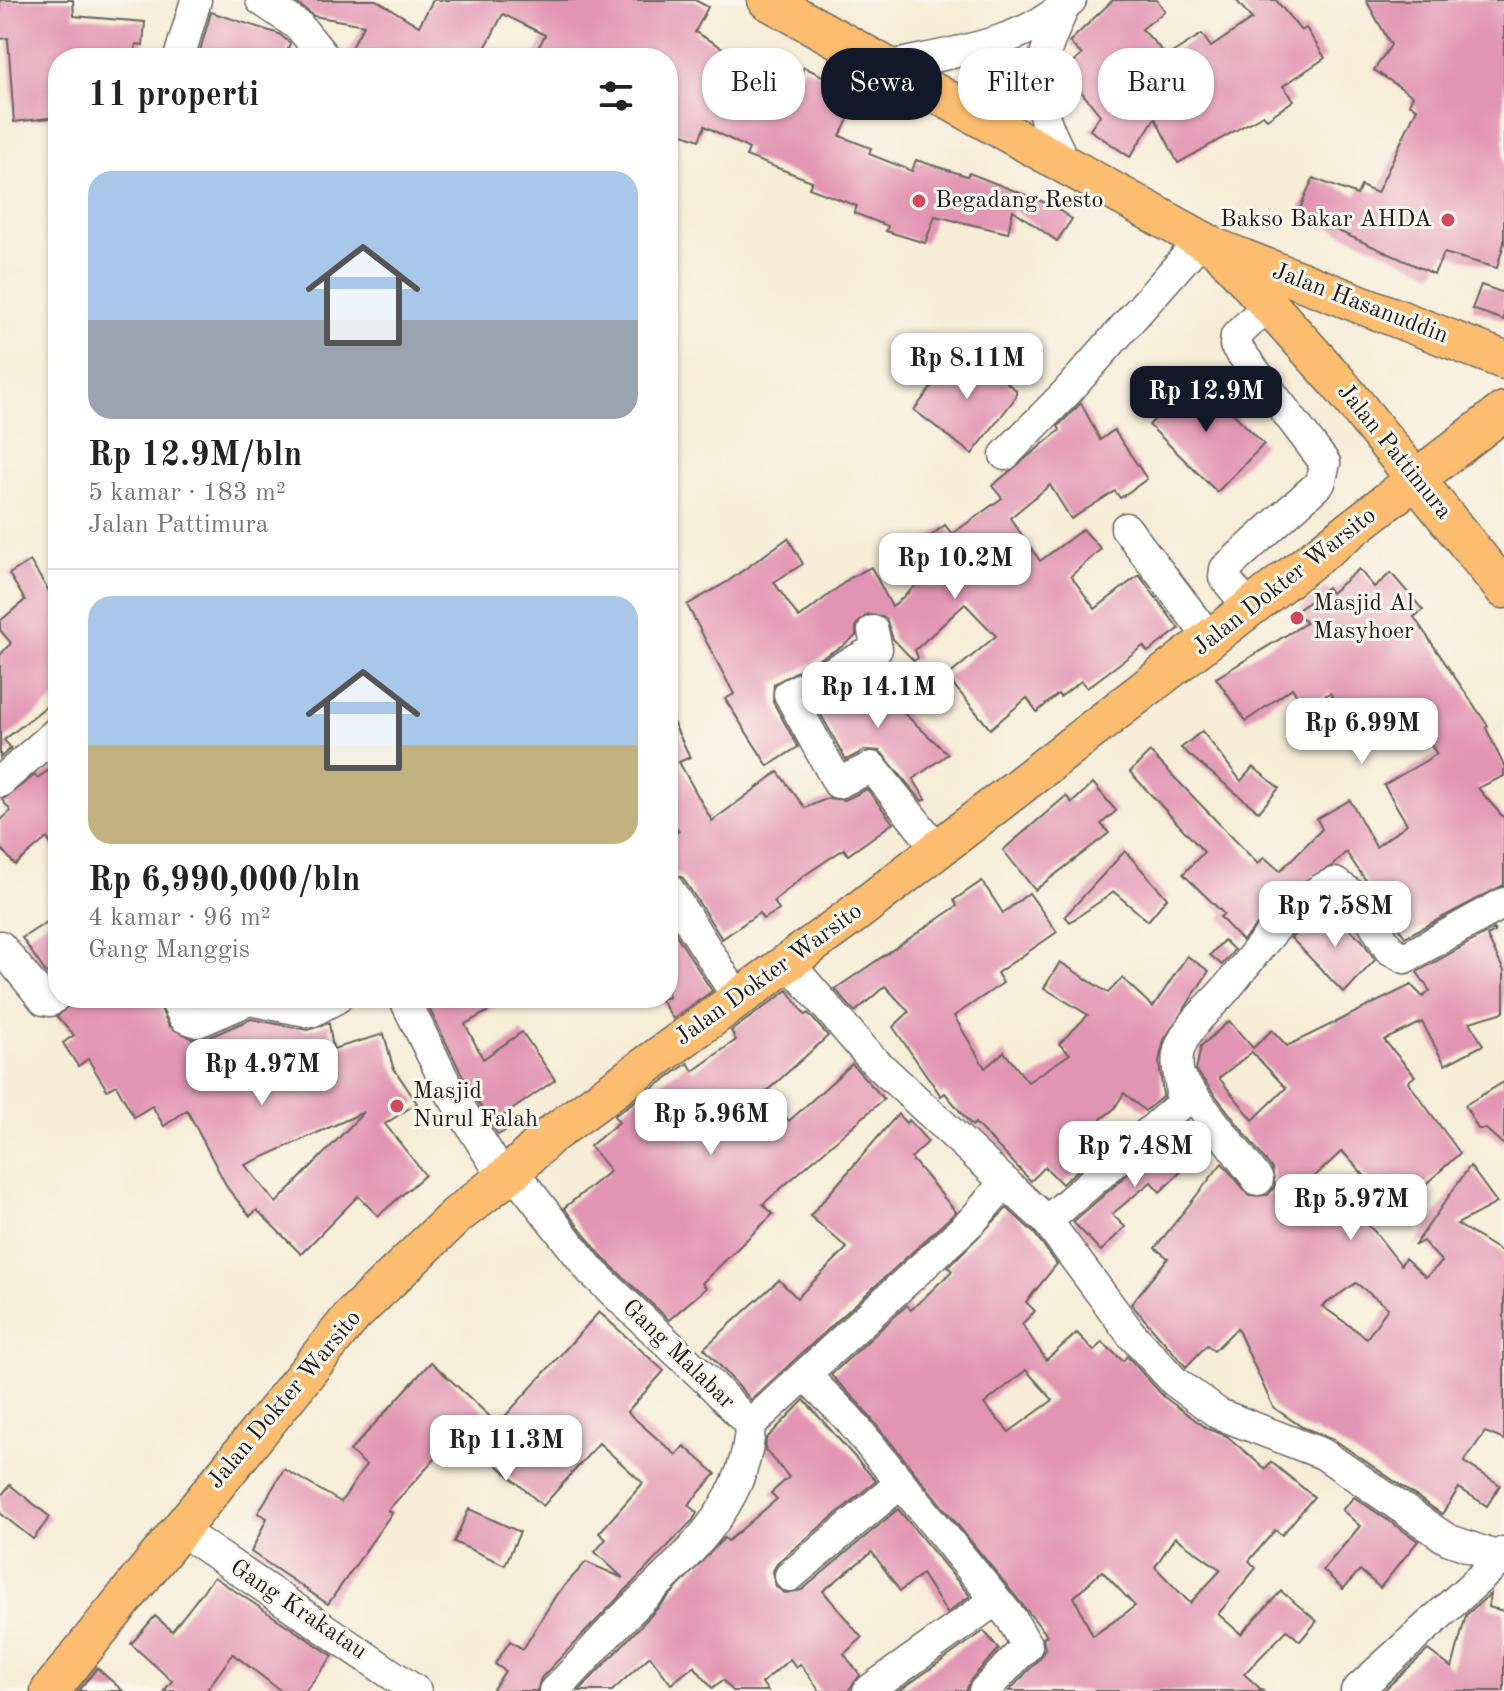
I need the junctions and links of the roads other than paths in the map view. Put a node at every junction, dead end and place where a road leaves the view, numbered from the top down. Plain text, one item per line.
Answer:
1 (196, 0) edge
2 (261, 0) edge
3 (767, 0) edge
4 (1068, 3) edge
5 (182, 48) edge
6 (317, 48) edge
7 (856, 48) edge
8 (942, 54) edge
9 (942, 95) edge
10 (1066, 164) junction
11 (1209, 243) junction
12 (1357, 303) junction
13 (1269, 304) junction
14 (1504, 360) edge
15 (1336, 380) junction
16 (1504, 411) edge
17 (1005, 455) dead end
18 (1416, 480) junction
19 (1126, 528) dead end
20 (1504, 589) edge
21 (1250, 609) junction
22 (873, 631) dead end
23 (1211, 640) junction
24 (48, 740) edge
25 (0, 782) edge
26 (938, 850) junction
27 (1504, 903) edge
28 (678, 904) edge
29 (0, 946) edge
30 (787, 961) junction
31 (737, 997) junction
32 (48, 1001) edge
33 (179, 1008) edge
34 (230, 1008) edge
35 (290, 1008) edge
36 (318, 1008) edge
37 (409, 1008) edge
38 (1179, 1077) junction
39 (508, 1174) junction
40 (1258, 1180) dead end
41 (1005, 1182) junction
42 (1047, 1221) junction
43 (805, 1375) junction
44 (750, 1425) junction
45 (901, 1483) junction
46 (179, 1529) junction
47 (1503, 1556) edge
48 (790, 1576) dead end
49 (996, 1600) junction
50 (50, 1691) edge
51 (416, 1691) edge
52 (554, 1691) edge
53 (868, 1691) edge
54 (984, 1691) edge
55 (1356, 1691) edge

1 - 5 street
2 - 6 street
3 - 7 main road
4 - 8 street
4 - 10 street
9 - 10 main road
10 - 11 main road
11 - 12 main road, Jalan Hasanuddin
11 - 13 main road, Jalan Pattimura
11 - 17 street
12 - 14 main road, Jalan Hasanuddin
12 - 15 main road
13 - 15 main road, Jalan Pattimura
13 - 21 street
15 - 18 main road, Jalan Pattimura
16 - 18 main road, Jalan Dokter Warsito
18 - 20 main road, Jalan Pattimura
18 - 21 main road, Jalan Dokter Warsito
19 - 23 street
21 - 23 main road, Jalan Dokter Warsito
22 - 26 street
23 - 26 main road, Jalan Dokter Warsito
24 - 25 street
26 - 30 main road, Jalan Dokter Warsito
27 - 38 street
28 - 31 street
29 - 32 street
30 - 31 main road, Jalan Dokter Warsito
30 - 41 street
31 - 39 main road, Jalan Dokter Warsito
33 - 34 street
35 - 36 street
37 - 39 street, Gang Malabar
38 - 40 street
38 - 42 street
39 - 44 street, Gang Malabar
39 - 46 main road, Jalan Dokter Warsito
41 - 42 street
41 - 43 street
42 - 47 street
43 - 44 street
43 - 45 street
44 - 52 street, Gang Malabar
45 - 48 street
45 - 49 street
46 - 50 main road, Jalan Dokter Warsito
46 - 51 street, Gang Krakatau
47 - 55 street
49 - 53 street
49 - 54 street

